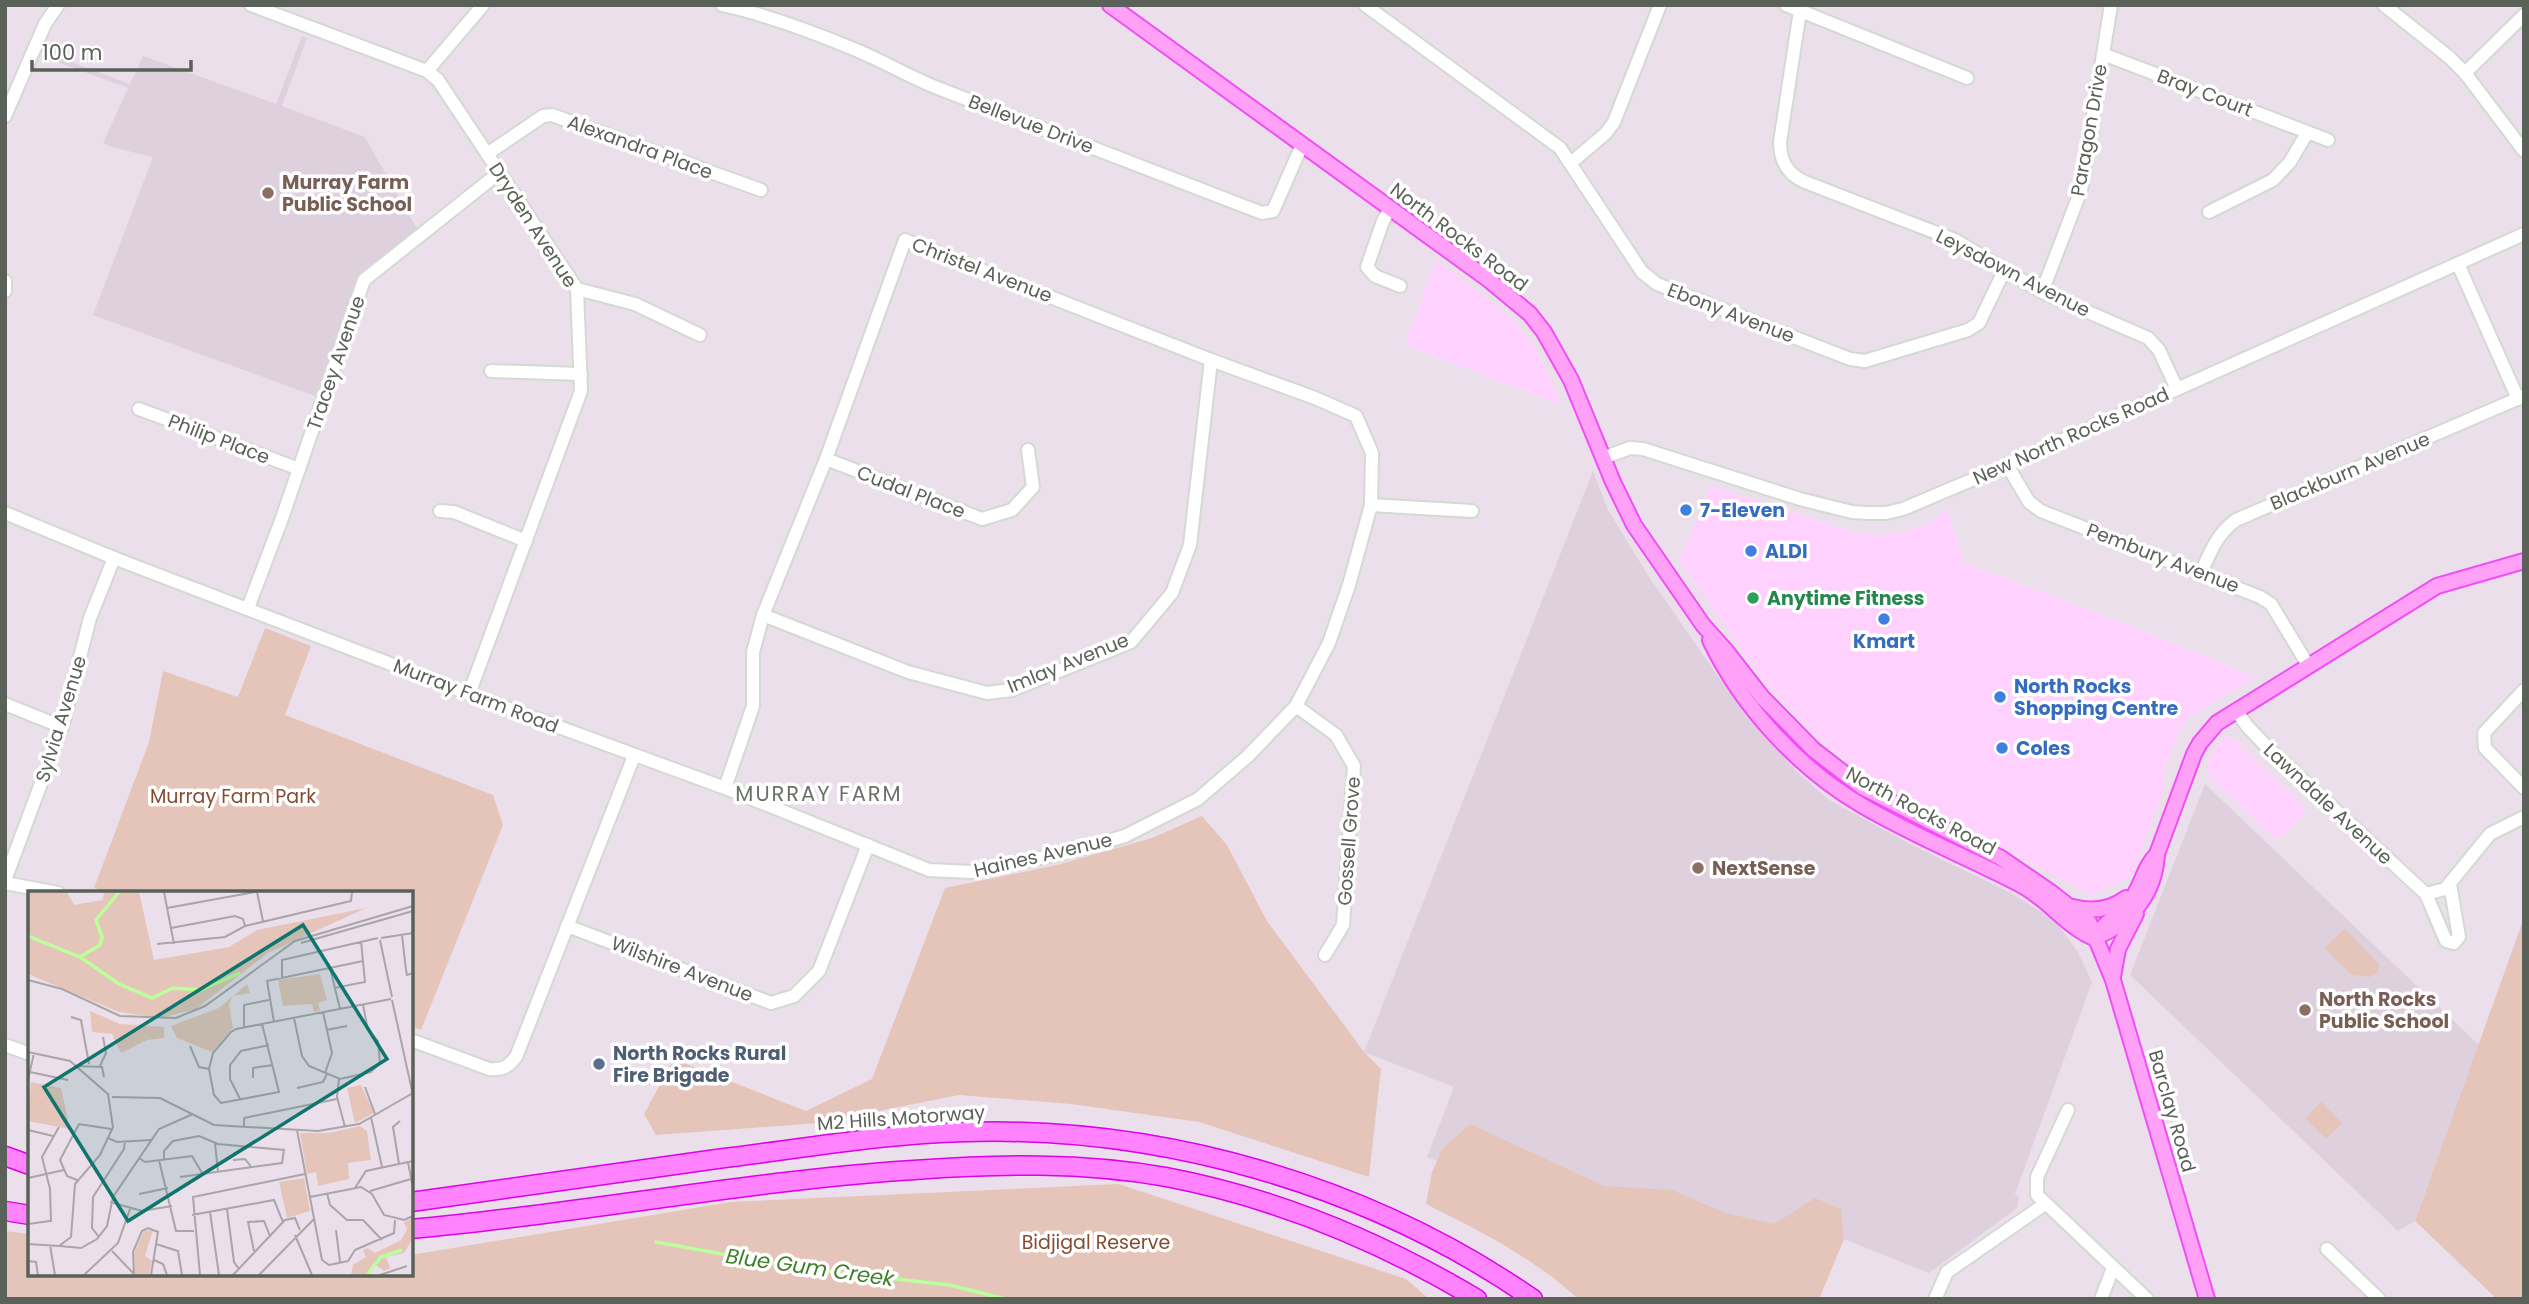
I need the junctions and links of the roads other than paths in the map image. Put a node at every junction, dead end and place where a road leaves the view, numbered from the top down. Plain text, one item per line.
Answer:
1 (58, 5) edge
2 (251, 5) edge
3 (483, 5) edge
4 (722, 5) edge
5 (1110, 5) edge
6 (1365, 5) edge
7 (1660, 5) edge
8 (1786, 5) edge
9 (2111, 5) edge
10 (2384, 5) edge
11 (1800, 11) junction
12 (2524, 15) edge
13 (2103, 54) junction
14 (427, 71) junction
15 (2465, 74) junction
16 (1967, 78) dead end
17 (5, 116) edge
18 (2307, 133) junction
19 (2329, 140) dead end
20 (1302, 145) junction
21 (2524, 151) edge
22 (486, 154) junction
23 (1572, 162) junction
24 (500, 172) junction
25 (761, 190) dead end
26 (1390, 209) junction
27 (2209, 212) dead end
28 (2524, 234) edge
29 (2458, 264) junction
30 (2004, 271) junction
31 (5, 281) edge
32 (1400, 286) dead end
33 (577, 289) junction
34 (5, 291) edge
35 (2042, 292) junction
36 (700, 335) dead end
37 (1211, 360) junction
38 (491, 371) dead end
39 (581, 374) junction
40 (2176, 389) junction
41 (2521, 398) edge
42 (139, 409) dead end
43 (1028, 450) dead end
44 (1603, 458) junction
45 (826, 459) junction
46 (2007, 465) junction
47 (299, 469) junction
48 (1371, 505) junction
49 (440, 511) dead end
50 (1472, 511) dead end
51 (5, 513) edge
52 (526, 541) junction
53 (114, 558) junction
54 (2524, 561) edge
55 (2201, 573) junction
56 (247, 608) junction
57 (763, 615) junction
58 (1703, 625) junction
59 (2308, 664) junction
60 (2524, 690) edge
61 (469, 694) junction
62 (5, 704) edge
63 (1296, 706) junction
64 (2236, 710) junction
65 (62, 727) junction
66 (634, 756) junction
67 (725, 788) junction
68 (2524, 788) edge
69 (2524, 817) edge
70 (868, 845) junction
71 (2157, 854) junction
72 (5, 881) edge
73 (2450, 884) junction
74 (2139, 886) junction
75 (49, 891) edge
76 (2426, 894) junction
77 (2071, 906) junction
78 (2137, 910) junction
79 (568, 926) junction
80 (2094, 938) junction
81 (1325, 955) dead end
82 (2113, 980) junction
83 (413, 1041) edge
84 (5, 1045) edge
85 (28, 1053) edge
86 (2068, 1110) dead end
87 (5, 1156) edge
88 (28, 1164) edge
89 (5, 1168) edge
90 (28, 1174) edge
91 (413, 1202) edge
92 (2045, 1204) junction
93 (5, 1211) edge
94 (28, 1216) edge
95 (413, 1229) edge
96 (2327, 1249) dead end
97 (2113, 1268) junction
98 (1477, 1299) edge
99 (1533, 1299) edge
100 (1935, 1299) edge
101 (2101, 1299) edge
102 (2147, 1299) edge
103 (2207, 1299) edge
104 (2379, 1299) edge

1 - 17 street
2 - 14 street, Dryden Avenue
3 - 14 street
4 - 20 street, Bellevue Drive
5 - 20 main road, North Rocks Road
6 - 23 street, Ebony Avenue
7 - 23 street
8 - 11 street
9 - 13 street, Paragon Drive
10 - 15 street
11 - 16 street
11 - 30 street, Leysdown Avenue
12 - 15 street
13 - 18 street, Bray Court
13 - 35 street, Paragon Drive
14 - 22 street, Dryden Avenue
15 - 21 street
18 - 19 street, Bray Court
18 - 27 street
20 - 26 main road, North Rocks Road
22 - 24 street, Dryden Avenue
22 - 25 street, Alexandra Place
23 - 30 street, Ebony Avenue
24 - 33 street, Dryden Avenue
24 - 47 street, Tracey Avenue
26 - 32 street
26 - 44 main road, North Rocks Road
28 - 29 street, New North Rocks Road
29 - 40 street, New North Rocks Road
29 - 41 street
30 - 35 street, Leysdown Avenue
31 - 34 street
33 - 36 street
33 - 39 street, Dryden Avenue
35 - 40 street, Leysdown Avenue
37 - 45 street, Christel Avenue
37 - 48 street, Christel Avenue
37 - 57 street, Imlay Avenue
38 - 39 street
39 - 52 street, Dryden Avenue
40 - 46 street, New North Rocks Road
41 - 55 street, Blackburn Avenue
42 - 47 street, Philip Place
43 - 45 street, Cudal Place
44 - 46 street, New North Rocks Road
44 - 58 main road, North Rocks Road
45 - 57 street, Christel Avenue
46 - 55 street, Pembury Avenue
47 - 56 street, Tracey Avenue
48 - 50 street
48 - 63 street, Haines Avenue
49 - 52 street
51 - 53 street, Murray Farm Road
52 - 61 street, Dryden Avenue
53 - 56 street, Murray Farm Road
53 - 65 street, Sylvia Avenue
54 - 59 main road
55 - 59 street, Pembury Avenue
56 - 61 street, Murray Farm Road
57 - 67 street, Christel Avenue
58 - 77 main road, North Rocks Road
58 - 80 main road, North Rocks Road
59 - 64 main road
60 - 68 street
61 - 66 street, Murray Farm Road
62 - 65 street
63 - 70 street, Haines Avenue
63 - 81 street, Gossell Grove
64 - 71 main road
64 - 76 street, Lawndale Avenue
65 - 72 street, Sylvia Avenue
66 - 67 street, Haines Avenue
66 - 79 street
67 - 70 street, Haines Avenue
69 - 73 street
70 - 79 street, Wilshire Avenue
71 - 74 main road
71 - 78 main road
72 - 75 street
73 - 76 street
73 - 76 street, Lawndale Avenue
74 - 77 main road
74 - 80 main road
77 - 80 main road, North Rocks Road
78 - 80 main road
78 - 82 main road
79 - 83 street
80 - 82 main road, Barclay Road
82 - 103 main road, Barclay Road
84 - 85 street
86 - 92 street
87 - 88 highway
89 - 90 highway
91 - 99 highway, M2 Hills Motorway
92 - 97 street
92 - 100 street
93 - 94 highway
95 - 98 highway
96 - 104 street
97 - 101 street
97 - 102 street

